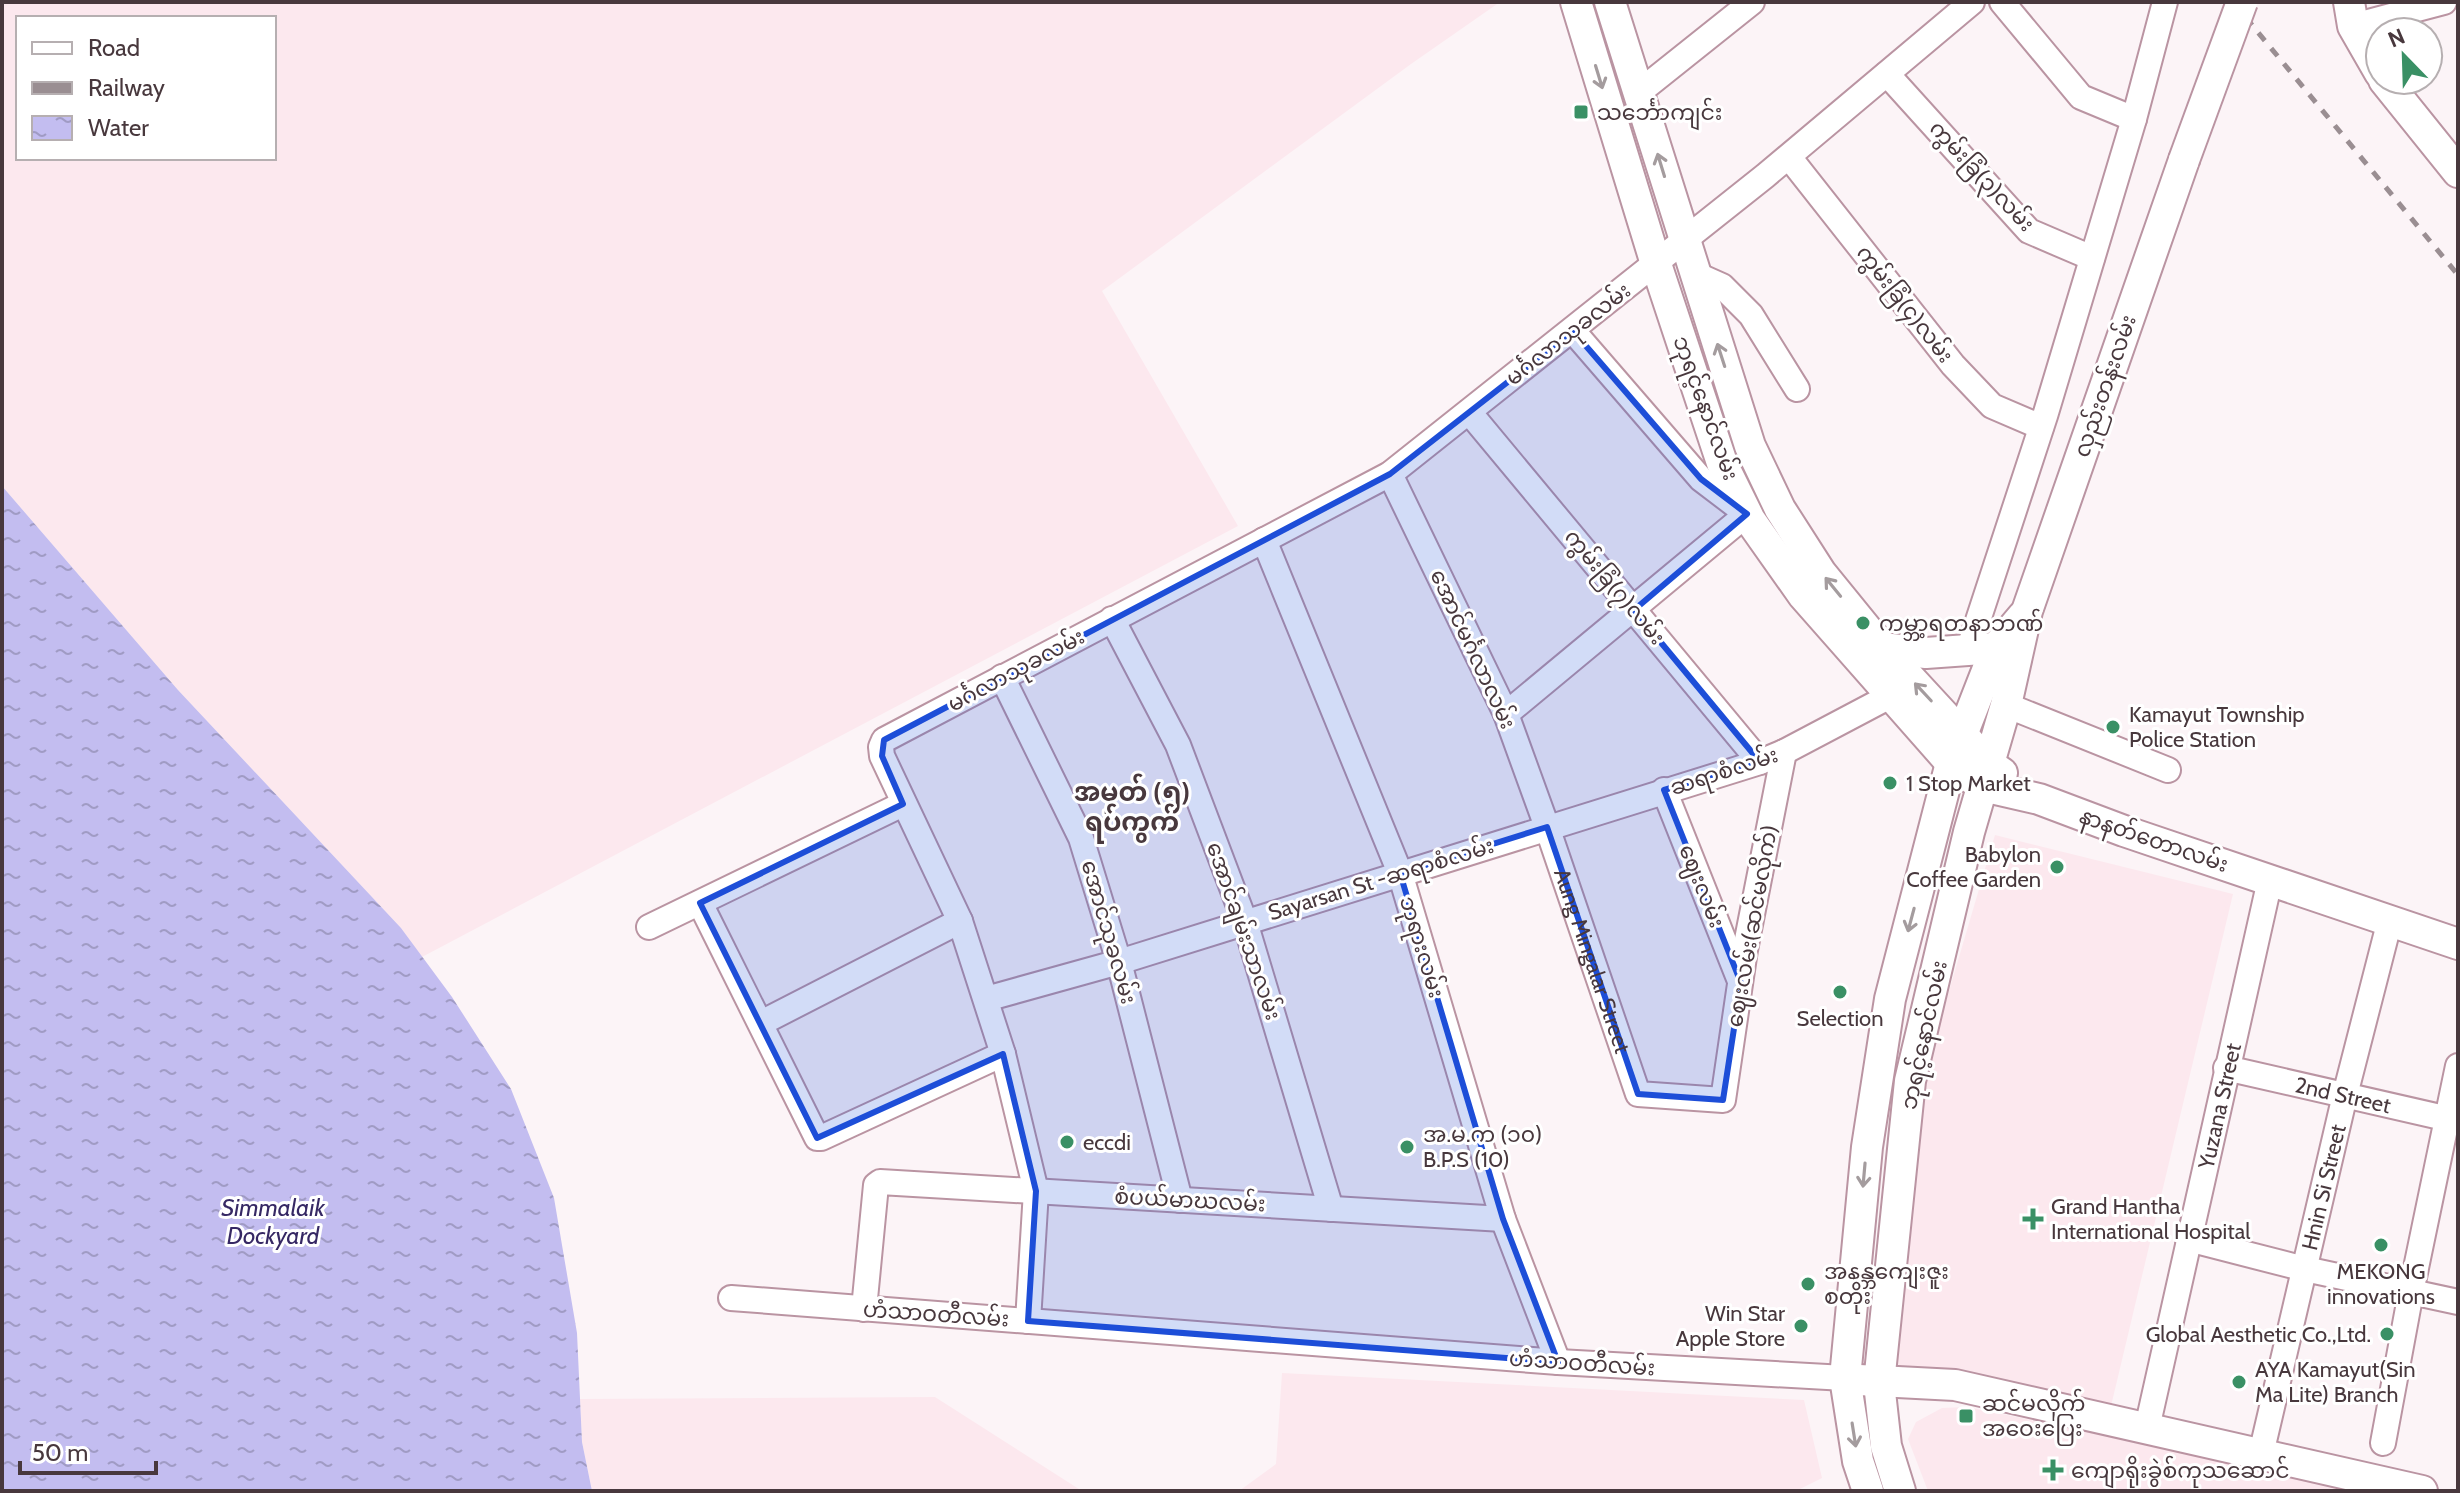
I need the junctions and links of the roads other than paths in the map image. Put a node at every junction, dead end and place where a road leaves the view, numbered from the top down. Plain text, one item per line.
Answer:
1 (1576, 2) edge
2 (1610, 2) edge
3 (1752, 2) edge
4 (1972, 2) edge
5 (2002, 2) edge
6 (2165, 2) edge
7 (2242, 2) edge
8 (2444, 2) edge
9 (2351, 14) edge
10 (2364, 40) edge
11 (1887, 74) junction
12 (2397, 96) edge
13 (1641, 102) junction
14 (2134, 119) junction
15 (1612, 120) junction
16 (1789, 157) junction
17 (2458, 172) edge
18 (1684, 239) junction
19 (2092, 258) junction
20 (1656, 264) junction
21 (1695, 274) junction
22 (1573, 331) junction
23 (1797, 389) dead end
24 (1469, 412) junction
25 (2041, 427) junction
26 (1390, 474) junction
27 (1747, 514) junction
28 (1264, 540) junction
29 (1634, 610) junction
30 (2027, 611) junction
31 (1112, 619) junction
32 (1882, 648) junction
33 (1982, 649) junction
34 (1002, 677) junction
35 (1892, 695) junction
36 (2006, 705) junction
37 (1506, 714) junction
38 (1957, 750) junction
39 (1784, 752) junction
40 (1760, 762) junction
41 (2168, 770) dead end
42 (1985, 775) junction
43 (1664, 790) junction
44 (903, 804) junction
45 (1547, 827) junction
46 (1400, 873) junction
47 (2270, 880) junction
48 (700, 903) junction
49 (2390, 920) junction
50 (960, 921) junction
51 (1245, 922) junction
52 (649, 927) dead end
53 (2458, 944) edge
54 (1119, 962) junction
55 (1741, 983) junction
56 (986, 999) junction
57 (761, 1023) junction
58 (1003, 1054) junction
59 (2458, 1066) edge
60 (2226, 1068) junction
61 (2345, 1095) junction
62 (1723, 1100) joint
63 (2452, 1120) edge
64 (1036, 1191) junction
65 (1180, 1200) junction
66 (1331, 1209) junction
67 (1503, 1219) junction
68 (2188, 1239) junction
69 (2305, 1269) junction
70 (2411, 1292) junction
71 (731, 1298) dead end
72 (2458, 1302) edge
73 (864, 1309) junction
74 (1028, 1321) junction
75 (1558, 1362) junction
76 (1845, 1378) junction
77 (1879, 1383) junction
78 (2147, 1428) junction
79 (2383, 1443) dead end
80 (2261, 1454) junction
81 (1868, 1491) edge
82 (1900, 1491) edge
83 (2422, 1491) edge

1 -> 15 main road, ဘုရင့်နောင်လမ်း
2 - 13 main road, ဘုရင့်နောင်လမ်း
3 - 13 street
4 - 11 street, မင်္ဂလာသုခလမ်း
5 - 14 street
6 - 14 street
7 - 30 main road, လှည်းတန်းလမ်း, bridge
8 - 9 street
9 - 10 main road
11 - 16 street, မင်္ဂလာသုခလမ်း
11 - 19 street, ကွမ်းခြံ(၃)လမ်း
12 - 17 main road
13 - 15 main road
18 -> 13 main road, ဘုရင့်နောင်လမ်း
14 - 19 street
15 - 20 main road, ဘုရင့်နောင်လမ်း
16 - 18 street, မင်္ဂလာသုခလမ်း
16 - 25 street, ကွမ်းခြံ(၄)လမ်း
18 - 20 street, မင်္ဂလာသုခလမ်း
18 - 21 main road, ဘုရင့်နောင်လမ်း
19 - 25 street
20 - 22 street, မင်္ဂလာသုခလမ်း
20 - 27 main road, ဘုရင့်နောင်လမ်း
21 - 23 street
32 -> 21 main road, ဘုရင့်နောင်လမ်း
22 - 24 street, မင်္ဂလာသုခလမ်း
22 - 27 street
24 - 26 street, မင်္ဂလာသုခလမ်း
24 - 29 street, ကွမ်းခြံ(၇)လမ်း
25 - 33 street
26 - 28 street, မင်္ဂလာသုခလမ်း
26 - 37 street, အောင်မင်္ဂလာလမ်း
27 - 29 street
27 - 35 main road, ဘုရင့်နောင်လမ်း
28 - 31 street, မင်္ဂလာသုခလမ်း
28 - 46 street, ဘုရားလမ်း
29 - 37 street
29 - 40 street, ကွမ်းခြံ(၇)လမ်း
30 - 33 main road, လှည်းတန်းလမ်း
30 - 36 main road, လှည်းတန်းလမ်း
31 - 34 street, မင်္ဂလာသုခလမ်း
31 - 51 street, အောင်ချမ်းသာလမ်း
32 - 33 main road
38 -> 32 main road, ဘုရင့်နောင်လမ်း
33 - 38 main road, လှည်းတန်းလမ်း
34 - 44 street, မင်္ဂလာသုခလမ်း
34 - 54 street, အောင်သုခလမ်း
35 - 38 main road, ဘုရင့်နောင်လမ်း
35 - 39 street, ဆရာစံလမ်း
36 - 41 street
36 - 42 main road, လှည်းတန်းလမ်း
37 - 45 street, အောင်မင်္ဂလာလမ်း
38 - 42 main road, ဘုရင့်နောင်လမ်း
38 -> 76 main road, လှည်းတန်းလမ်း
39 - 40 street, ဆရာစံလမ်း
39 - 55 street, ဈေးလမ်း(ဆင်မလိုက်)
40 - 43 street, ဆရာစံလမ်း
42 - 47 main road, နာနတ်တောလမ်း
42 - 77 main road, ဘုရင့်နောင်လမ်း
43 - 45 street, ဆရာစံလမ်း
43 - 55 street, ဈေးလမ်း
44 - 48 street
44 - 50 street, မင်္ဂလာသုခလမ်း
45 - 46 street, Sayarsan St -ဆရာစံလမ်း
45 - 62 street, Aung Mingalar Street
46 - 51 street, Sayarsan St -ဆရာစံလမ်း
46 - 67 street, ဘုရားလမ်း
47 - 49 main road, နာနတ်တောလမ်း
47 - 60 street, Yuzana Street
48 - 52 street
48 - 57 street
49 - 53 main road, နာနတ်တောလမ်း
49 - 61 street, Hnin Si Street
50 - 56 street, မင်္ဂလာသုခလမ်း
50 - 57 street
51 - 54 street, Sayarsan St -ဆရာစံလမ်း
51 - 66 street, အောင်ချမ်းသာလမ်း
54 - 56 street, Sayarsan St -ဆရာစံလမ်း
54 - 65 street, အောင်သုခလမ်း
55 - 62 street, ဈေးလမ်း(ဆင်မလိုက်)
56 - 58 street, မင်္ဂလာသုခလမ်း
57 - 58 street
58 - 64 street, မင်္ဂလာသုခလမ်း
59 - 63 street
60 - 61 street, 2nd Street
60 - 68 street, Yuzana Street
61 - 63 street, 2nd Street
61 - 69 street, Hnin Si Street
63 - 70 street
64 - 65 street, စံပယ်မာဃလမ်း
64 - 73 street, စံပယ်မာဃလမ်း
64 - 74 street, မင်္ဂလာသုခလမ်း
65 - 66 street, စံပယ်မာဃလမ်း
66 - 67 street, စံပယ်မာဃလမ်း
67 - 75 street, ဘုရားလမ်း
68 - 69 street
68 - 78 street, Yuzana Street
69 - 70 street
69 - 80 street, Hnin Si Street
70 - 72 street
70 - 79 street
71 - 73 street, ဟံသာဝတီလမ်း
73 - 74 street, ဟံသာဝတီလမ်း
74 - 75 street, ဟံသာဝတီလမ်း
75 - 76 street, ဟံသာဝတီလမ်း
76 - 77 main road, ဟံသာဝတီလမ်း
76 -> 81 main road, လှည်းတန်းလမ်း
77 - 78 main road, ဟံသာဝတီလမ်း
77 - 82 main road, ဘုရင့်နောင်လမ်း
78 - 80 main road, ဟံသာဝတီလမ်း
80 - 83 main road, ဟံသာဝတီလမ်း

